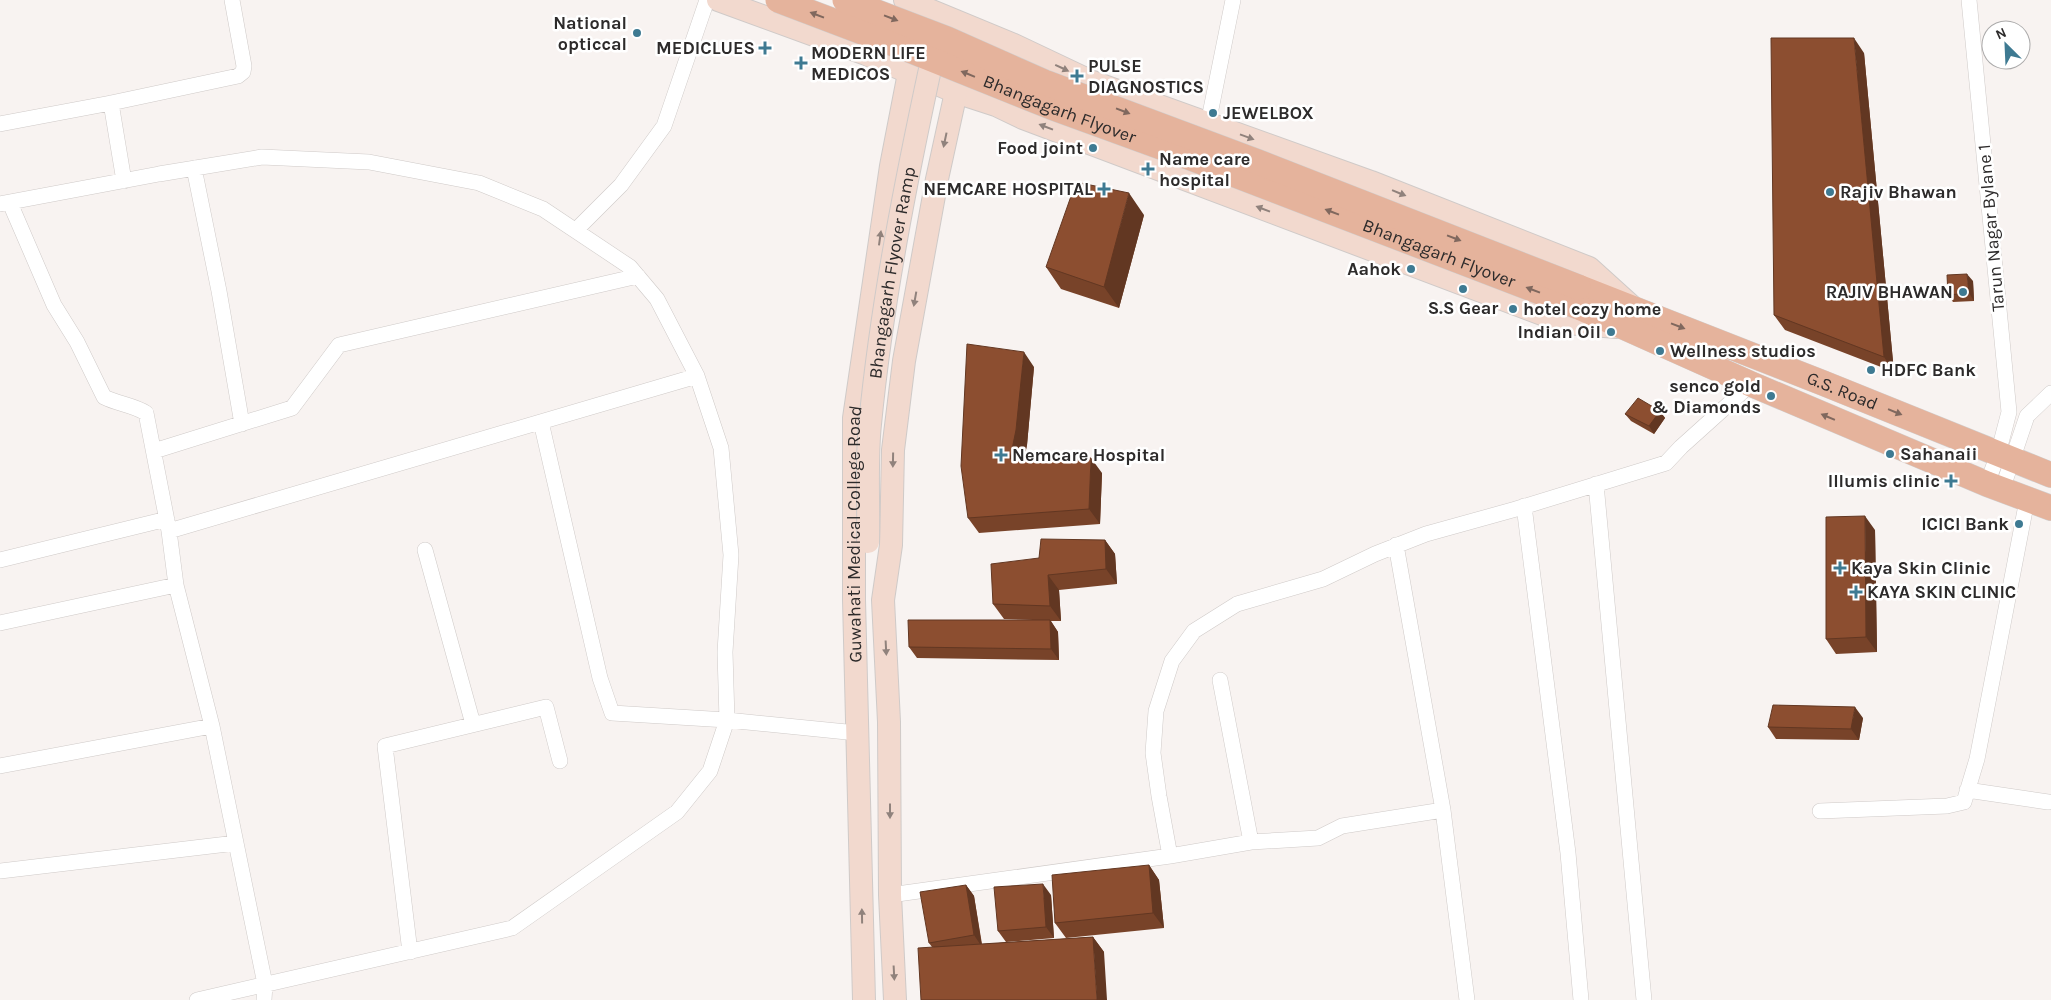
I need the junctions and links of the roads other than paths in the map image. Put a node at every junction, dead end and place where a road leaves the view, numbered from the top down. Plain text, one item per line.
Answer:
1 (232, 0) edge
2 (708, 0) edge
3 (718, 0) edge
4 (787, 0) edge
5 (845, 0) edge
6 (905, 0) edge
7 (1233, 0) edge
8 (1969, 0) edge
9 (940, 7) edge
10 (773, 10) edge
11 (1021, 49) junction
12 (932, 60) junction
13 (909, 73) junction
14 (956, 92) junction
15 (111, 103) junction
16 (1002, 108) junction
17 (0, 124) edge
18 (1208, 124) junction
19 (194, 168) junction
20 (124, 181) junction
21 (5, 203) edge
22 (576, 230) junction
23 (638, 276) junction
24 (1578, 297) junction
25 (1628, 318) junction
26 (697, 376) junction
27 (1751, 384) junction
28 (2051, 393) edge
29 (541, 422) junction
30 (242, 424) junction
31 (154, 451) junction
32 (2005, 457) junction
33 (2051, 475) edge
34 (1596, 484) junction
35 (1994, 487) junction
36 (2027, 500) junction
37 (1524, 506) junction
38 (2051, 508) edge
39 (168, 525) junction
40 (1396, 546) junction
41 (425, 550) dead end
42 (0, 560) edge
43 (868, 576) junction
44 (176, 585) junction
45 (854, 600) junction
46 (883, 600) junction
47 (0, 623) edge
48 (1220, 680) dead end
49 (728, 720) junction
50 (473, 724) junction
51 (212, 726) junction
52 (857, 733) junction
53 (560, 761) dead end
54 (0, 766) edge
55 (1967, 790) junction
56 (2048, 802) dead end
57 (1443, 810) junction
58 (1820, 811) dead end
59 (1251, 842) junction
60 (236, 843) junction
61 (1170, 856) junction
62 (0, 871) edge
63 (890, 895) junction
64 (410, 952) junction
65 (265, 984) junction
66 (196, 1000) edge
67 (264, 1000) edge
68 (864, 1000) edge
69 (895, 1000) edge
70 (1467, 1000) edge
71 (1581, 1000) edge
72 (1644, 1000) edge

1 - 15 street
2 - 22 street
3 - 10 main road
4 - 10 main road
5 -> 24 main road, Bhangagarh Flyover, bridge
6 - 9 main road
7 - 18 street
8 - 32 street, Tarun Nagar Bylane 1
9 - 11 main road
12 -> 10 main road, Bhangagarh Flyover, bridge
10 - 13 main road
11 - 16 main road
11 -> 18 main road
24 -> 12 main road, Bhangagarh Flyover, bridge
12 - 43 main road, Bhangagarh Flyover Ramp, bridge
13 - 14 main road
45 -> 13 main road, Guwahati Medical College Road
14 - 16 main road
14 -> 46 main road, Guwahati Medical College Road
15 - 17 street
15 - 20 street
25 -> 16 main road
18 -> 25 main road
19 - 20 street
19 - 22 street
19 - 30 street
20 - 21 street
21 - 31 street
22 - 23 street
23 - 26 street
23 - 30 street
24 - 25 main road, Bhangagarh Flyover
25 - 27 main road
25 -> 32 main road, G.S. Road
26 - 29 street
26 - 49 street
27 - 34 street
35 -> 27 main road
28 - 32 street
29 - 39 street
29 - 49 street
30 - 31 street
31 - 39 street
32 - 33 main road, G.S. Road
32 - 35 street
34 - 37 street
34 - 72 street
35 - 36 main road
36 - 38 main road
36 - 55 street
37 - 40 street
37 - 71 street
39 - 42 street
39 - 44 street
40 - 57 street
40 - 61 street
41 - 50 street
43 - 45 main road
43 - 46 main road
44 - 47 street
44 - 51 street
45 - 52 main road, Guwahati Medical College Road
46 -> 63 main road, Guwahati Medical College Road
48 - 59 street
49 - 52 street
49 - 64 street
50 - 53 street
50 - 64 street
51 - 54 street
51 - 60 street
68 -> 52 main road, Guwahati Medical College Road
55 - 56 street
55 - 58 street
57 - 59 street
57 - 70 street
59 - 61 street
60 - 62 street
60 - 65 street
61 - 63 street
63 -> 69 main road, Guwahati Medical College Road
64 - 65 street
65 - 66 street
65 - 67 street

